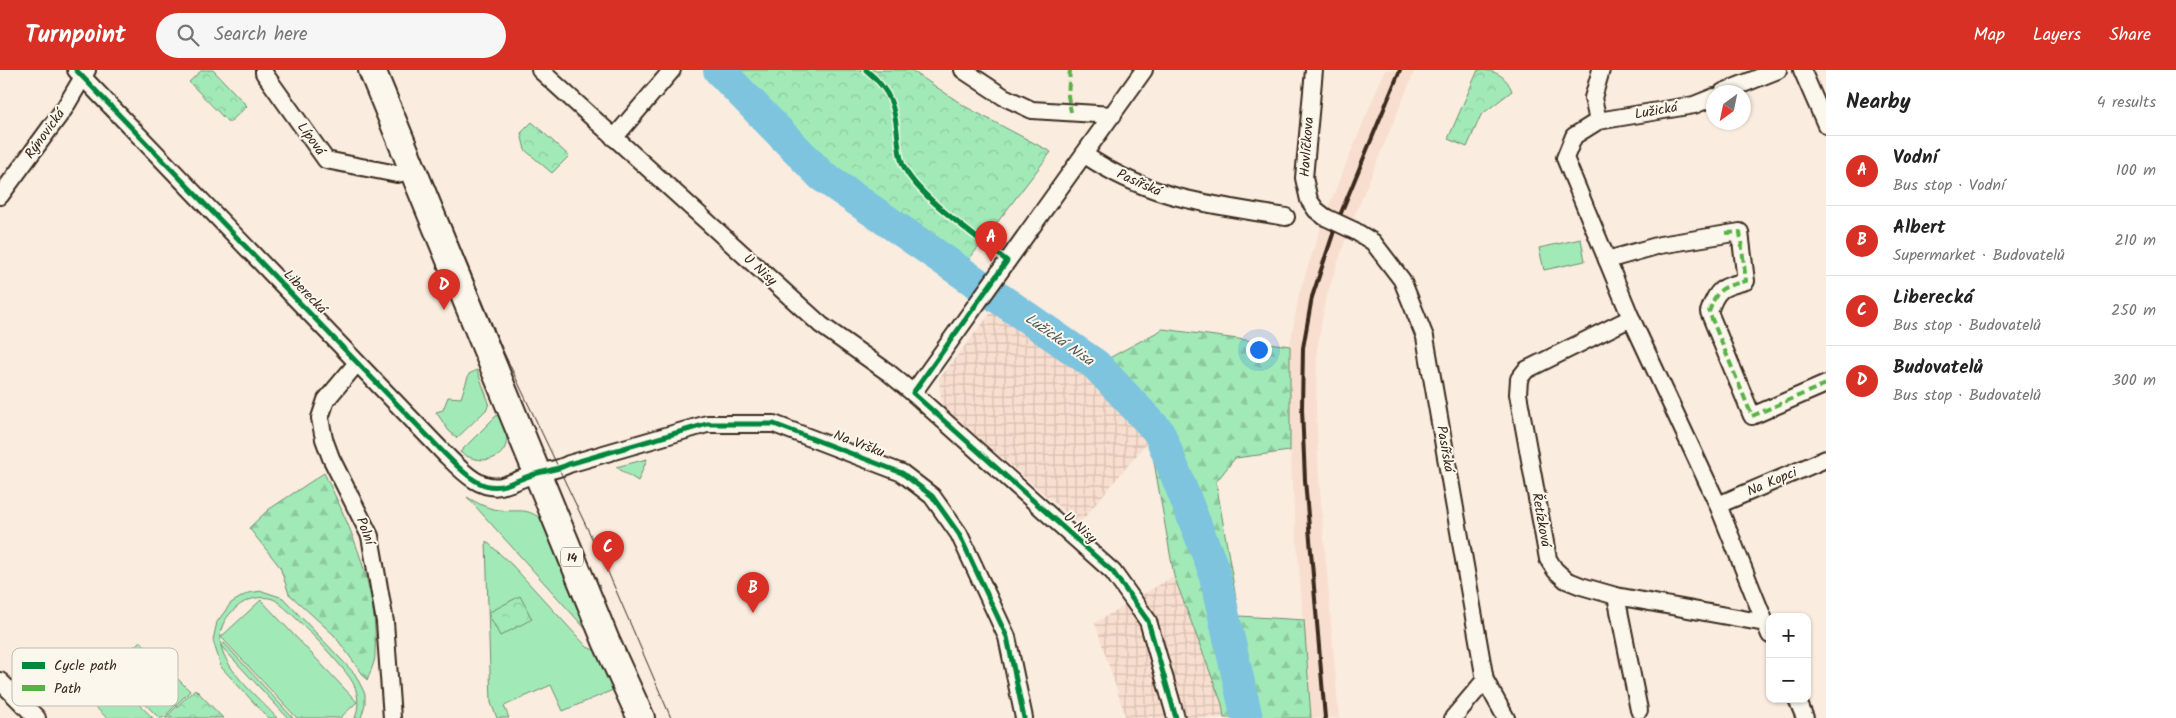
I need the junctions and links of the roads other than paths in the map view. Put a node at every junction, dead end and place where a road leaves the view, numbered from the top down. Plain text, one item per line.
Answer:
1 (264, 70) edge
2 (372, 70) edge
3 (540, 70) edge
4 (672, 70) edge
5 (963, 70) edge
6 (1144, 70) edge
7 (1314, 70) edge
8 (1601, 70) edge
9 (1778, 70) edge
10 (1802, 70) edge
11 (82, 72) edge
12 (1741, 85) edge
13 (1706, 100) edge
14 (1113, 115) junction
15 (1598, 121) junction
16 (1826, 125) edge
17 (1574, 136) joint
18 (614, 138) junction
19 (1085, 155) junction
20 (412, 170) junction
21 (0, 196) edge
22 (1286, 217) dead end
23 (1325, 217) joint
24 (1607, 260) junction
25 (1631, 318) junction
26 (357, 363) junction
27 (1826, 384) edge
28 (913, 393) junction
29 (1826, 459) edge
30 (537, 473) junction
31 (1718, 505) junction
32 (1616, 596) junction
33 (1766, 626) edge
34 (1766, 629) edge
35 (1485, 680) junction
36 (0, 682) edge
37 (12, 694) edge
38 (1799, 703) edge
39 (25, 706) edge
40 (1640, 710) dead end
41 (37, 718) edge
42 (392, 718) edge
43 (641, 718) edge
44 (1024, 718) edge
45 (1176, 718) edge
46 (1453, 718) edge
47 (1506, 718) edge
48 (1806, 718) edge

1 - 20 street, Lípová
2 - 20 main road, 14
3 - 18 street, U Nisy
4 - 18 street
5 - 14 street
6 - 14 street
7 - 23 street, Havlíčkova
8 - 15 street
9 - 12 street
10 - 16 street
11 - 21 street, Rýnovická
11 - 26 street, Liberecká
13 - 15 street, Lužická
14 - 19 street
15 - 17 street, Lužická
17 - 24 street, Řetízková
18 - 28 street, U Nisy
19 - 22 street, Pasířská
19 - 28 street
20 - 30 main road, 14
23 - 35 street, Pasířská, bridge
24 - 25 street, Řetízková
24 - 27 street
25 - 31 street, Řetízková
25 - 32 street, Řetízková
26 - 30 street, Liberecká
26 - 42 street, Polní
28 - 45 street, U Nisy
29 - 31 street, Na Kopci
30 - 43 main road, 14
30 - 44 street, Na Vršku
31 - 33 street, Řetízková
32 - 34 street, Řetízková
32 - 40 street
35 - 46 street
35 - 47 street, Pasířská
36 - 37 street
38 - 48 street
39 - 41 street

